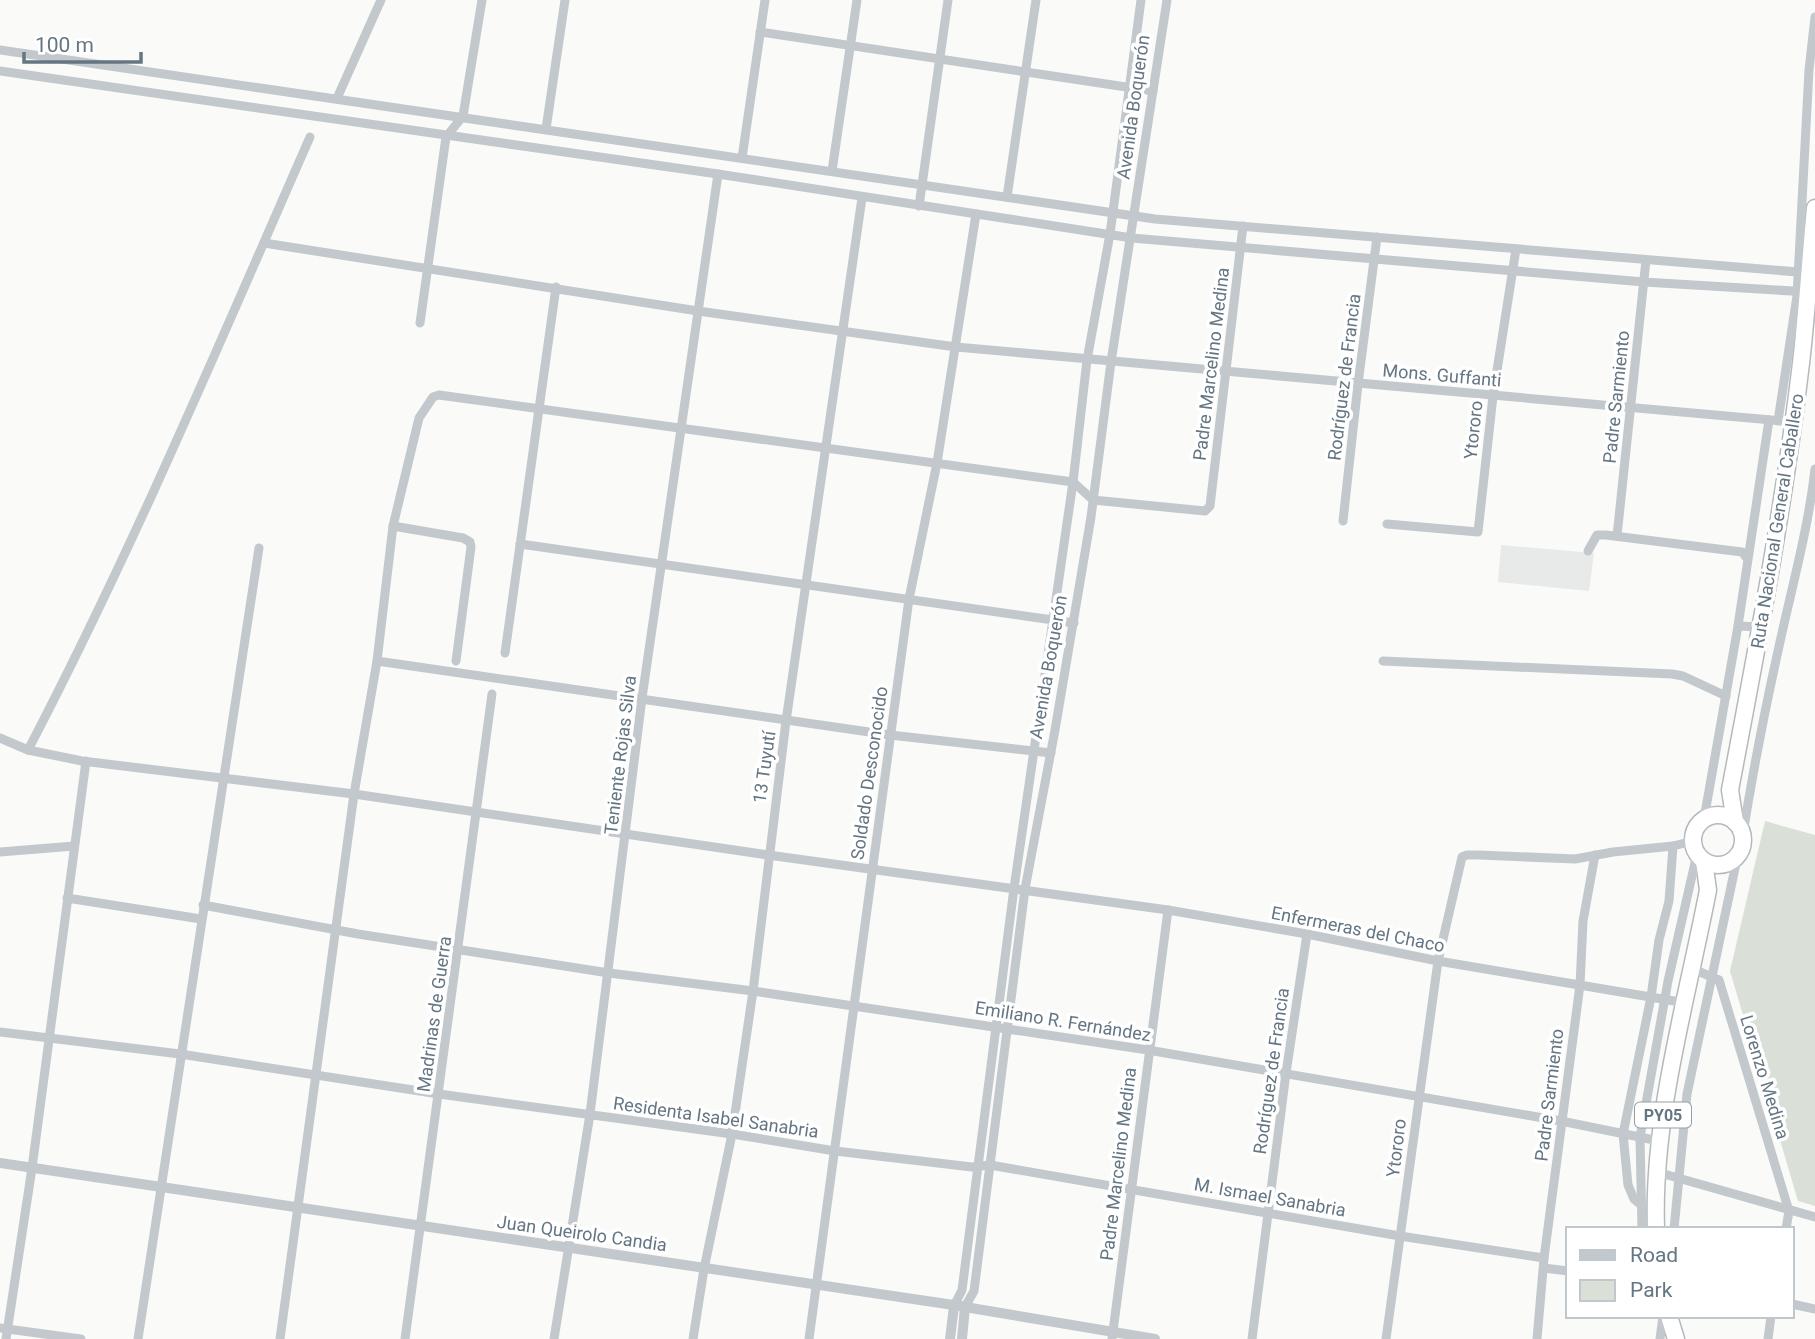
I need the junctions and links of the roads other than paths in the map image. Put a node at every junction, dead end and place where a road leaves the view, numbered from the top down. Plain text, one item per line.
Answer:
1 (381, 0) edge
2 (482, 0) edge
3 (565, 0) edge
4 (765, 0) edge
5 (857, 0) edge
6 (948, 0) edge
7 (1036, 0) edge
8 (1141, 0) edge
9 (1167, 0) edge
10 (1815, 17) edge
11 (760, 32) junction
12 (850, 47) junction
13 (0, 50) edge
14 (940, 58) junction
15 (0, 71) edge
16 (1027, 71) junction
17 (1129, 87) junction
18 (1153, 91) junction
19 (338, 96) dead end
20 (462, 117) junction
21 (546, 129) junction
22 (310, 137) dead end
23 (446, 137) junction
24 (742, 158) junction
25 (832, 171) junction
26 (719, 174) junction
27 (922, 185) junction
28 (1007, 197) junction
29 (862, 198) junction
30 (919, 206) junction
31 (1815, 208) edge
32 (1113, 213) junction
33 (976, 214) junction
34 (1135, 216) junction
35 (1243, 226) junction
36 (1110, 234) junction
37 (1377, 237) junction
38 (1132, 238) junction
39 (264, 243) junction
40 (1242, 248) junction
41 (1516, 249) junction
42 (1375, 260) junction
43 (1646, 260) junction
44 (428, 267) junction
45 (1512, 271) junction
46 (1804, 273) junction
47 (1644, 282) junction
48 (556, 287) junction
49 (1803, 292) junction
50 (698, 311) junction
51 (420, 323) dead end
52 (842, 330) junction
53 (956, 347) junction
54 (1087, 360) junction
55 (1111, 362) junction
56 (1224, 372) junction
57 (1358, 384) junction
58 (1493, 396) junction
59 (540, 407) junction
60 (1631, 408) junction
61 (1780, 421) junction
62 (682, 428) junction
63 (825, 448) junction
64 (937, 463) junction
65 (1815, 468) edge
66 (1073, 482) junction
67 (1093, 500) junction
68 (1343, 521) dead end
69 (1387, 524) dead end
70 (393, 526) junction
71 (1617, 536) junction
72 (520, 544) junction
73 (259, 548) dead end
74 (1588, 551) dead end
75 (1747, 558) junction
76 (661, 563) junction
77 (805, 586) junction
78 (909, 599) junction
79 (1053, 620) junction
80 (1074, 623) junction
81 (1738, 626) junction
82 (1761, 627) junction
83 (505, 653) dead end
84 (377, 661) junction
85 (456, 661) dead end
86 (1383, 662) dead end
87 (492, 694) dead end
88 (1726, 696) junction
89 (642, 698) junction
90 (786, 721) junction
91 (890, 735) junction
92 (0, 738) edge
93 (28, 750) junction
94 (1033, 752) junction
95 (1051, 753) junction
96 (86, 761) junction
97 (223, 777) junction
98 (1730, 790) junction
99 (354, 794) junction
100 (478, 813) junction
101 (1706, 818) junction
102 (1735, 822) junction
103 (626, 833) junction
104 (74, 846) junction
105 (1673, 846) junction
106 (1737, 851) junction
107 (0, 852) edge
108 (1698, 852) junction
109 (768, 855) junction
110 (1595, 855) junction
111 (872, 869) junction
112 (1019, 889) junction
113 (1708, 890) junction
114 (67, 898) junction
115 (203, 905) junction
116 (1168, 911) junction
117 (201, 919) junction
118 (337, 930) junction
119 (1307, 933) junction
120 (459, 948) junction
121 (1438, 961) junction
122 (1693, 969) junction
123 (609, 973) junction
124 (1712, 977) junction
125 (1580, 985) junction
126 (753, 991) junction
127 (1651, 997) junction
128 (1665, 999) junction
129 (1686, 1003) junction
130 (855, 1005) junction
131 (996, 1027) junction
132 (1007, 1029) junction
133 (0, 1032) edge
134 (48, 1037) junction
135 (1148, 1050) junction
136 (180, 1054) junction
137 (1286, 1073) junction
138 (317, 1075) junction
139 (439, 1094) junction
140 (1418, 1097) junction
141 (590, 1114) junction
142 (1561, 1121) junction
143 (732, 1134) junction
144 (1623, 1134) junction
145 (1640, 1137) junction
146 (1659, 1141) junction
147 (835, 1151) junction
148 (0, 1163) edge
149 (990, 1165) junction
150 (978, 1167) junction
151 (32, 1168) junction
152 (1657, 1172) junction
153 (1680, 1180) junction
154 (160, 1187) junction
155 (1131, 1189) junction
156 (1640, 1204) junction
157 (296, 1207) junction
158 (1789, 1211) junction
159 (1267, 1212) junction
160 (1815, 1217) edge
161 (420, 1227) junction
162 (1642, 1227) edge
163 (1656, 1227) edge
164 (1674, 1227) edge
165 (1786, 1227) edge
166 (1400, 1236) junction
167 (570, 1248) junction
168 (1544, 1263) junction
169 (704, 1269) junction
170 (1566, 1270) edge
171 (817, 1286) junction
172 (1794, 1304) edge
173 (959, 1306) junction
174 (1815, 1309) edge
175 (1771, 1318) edge
176 (1666, 1322) edge
177 (4, 1332) edge
178 (1112, 1336) edge
179 (81, 1339) edge
180 (138, 1339) edge
181 (280, 1339) edge
182 (405, 1339) edge
183 (554, 1339) edge
184 (693, 1339) edge
185 (809, 1339) edge
186 (950, 1339) edge
187 (962, 1339) edge
188 (1156, 1339) edge
189 (1252, 1339) edge
190 (1386, 1339) edge
191 (1538, 1339) edge
192 (1660, 1339) edge
193 (1675, 1339) edge
194 (1768, 1339) edge

1 - 19 street
2 - 20 street
3 - 21 street
4 - 11 street
5 - 12 street
6 - 14 street
7 - 16 street
8 - 17 street, Avenida Boquerón
9 - 18 street, Avenida Boquerón
10 - 46 street
11 - 12 street
11 - 24 street
12 - 14 street
12 - 25 street
13 - 20 street
14 - 16 street
14 - 27 street
15 - 23 street
16 - 17 street
16 - 28 street
17 - 18 street
17 - 32 street, Avenida Boquerón
18 - 34 street, Avenida Boquerón
20 - 21 street
20 - 23 street
21 - 24 street
22 - 39 street
23 - 26 street
23 - 44 street
24 - 25 street
25 - 27 street
26 - 29 street
26 - 50 street, Teniente Rojas Silva
27 - 28 street
27 - 30 street
28 - 32 street
29 - 30 street
29 - 52 street, 13 Tuyutí
30 - 33 street
31 - 46 highway, Ruta Nacional General Caballero
32 - 34 street
32 - 36 street, Avenida Boquerón
33 - 36 street
33 - 53 street, Soldado Desconocido
34 - 35 street
34 - 38 street, Avenida Boquerón
35 - 37 street
35 - 40 street, Padre Marcelino Medina
36 - 38 street
36 - 54 street, Avenida Boquerón
37 - 41 street
37 - 42 street, Rodríguez de Francia
38 - 40 street
38 - 55 street, Avenida Boquerón
39 - 44 street, Mons. Guffanti
39 - 93 street
40 - 42 street
40 - 56 street, Padre Marcelino Medina
41 - 43 street
41 - 45 street, Ytororo
42 - 45 street
42 - 57 street, Rodríguez de Francia
43 - 46 street
43 - 47 street, Padre Sarmiento
44 - 48 street, Mons. Guffanti
44 - 51 street
45 - 47 street
45 - 58 street, Ytororo
46 - 49 highway, Ruta Nacional General Caballero
47 - 49 street
47 - 60 street, Padre Sarmiento
48 - 50 street, Mons. Guffanti
48 - 59 street
49 - 61 highway, Ruta Nacional General Caballero
50 - 52 street, Mons. Guffanti
50 - 62 street, Teniente Rojas Silva
52 - 53 street, Mons. Guffanti
52 - 63 street, 13 Tuyutí
53 - 54 street, Mons. Guffanti
53 - 64 street, Soldado Desconocido
54 - 55 street, Mons. Guffanti
54 - 66 street, Avenida Boquerón
55 - 56 street, Mons. Guffanti
55 - 67 street, Avenida Boquerón
56 - 57 street, Mons. Guffanti
56 - 67 street, Padre Marcelino Medina
57 - 58 street, Mons. Guffanti
57 - 68 street, Rodríguez de Francia
58 - 60 street, Mons. Guffanti
58 - 69 street, Ytororo
59 - 62 street
59 - 70 street
59 - 72 street
60 - 61 street, Mons. Guffanti
60 - 71 street, Padre Sarmiento
61 - 75 street
61 - 82 highway, Ruta Nacional General Caballero
62 - 63 street
62 - 76 street, Teniente Rojas Silva
63 - 64 street
63 - 77 street, 13 Tuyutí
64 - 66 street
64 - 78 street, Soldado Desconocido
65 - 106 street
66 - 67 street
66 - 79 street, Avenida Boquerón
67 - 80 street, Avenida Boquerón
70 - 84 street
70 - 85 street
71 - 74 street
71 - 75 street
72 - 76 street
72 - 83 street
73 - 97 street
75 - 81 street
76 - 77 street
76 - 89 street, Teniente Rojas Silva
77 - 78 street
77 - 90 street, 13 Tuyutí
78 - 79 street
78 - 91 street, Soldado Desconocido
79 - 80 street
79 - 94 street, Avenida Boquerón
80 - 95 street, Avenida Boquerón
81 - 82 street
81 - 88 street
82 - 98 highway, Ruta Nacional General Caballero
84 - 89 street
84 - 99 street
86 - 88 street
87 - 100 street, Madrinas de Guerra
88 - 101 street
89 - 90 street
89 - 103 street, Teniente Rojas Silva
90 - 91 street
90 - 109 street, 13 Tuyutí
91 - 94 street
91 - 111 street, Soldado Desconocido
92 - 93 street, Enfermeras del Chaco
93 - 96 street, Enfermeras del Chaco
94 - 95 street
94 - 112 street, Avenida Boquerón
95 - 112 street, Avenida Boquerón
96 - 97 street, Enfermeras del Chaco
96 - 104 street
97 - 99 street, Enfermeras del Chaco
97 - 115 street
98 - 101 highway, Ruta Nacional General Caballero
98 - 102 highway, Ruta Nacional General Caballero
99 - 100 street, Enfermeras del Chaco
99 - 118 street
100 - 103 street, Enfermeras del Chaco
100 - 120 street, Madrinas de Guerra
101 - 102 highway
101 - 108 highway
102 - 106 highway
103 - 109 street, Enfermeras del Chaco
103 - 123 street, Teniente Rojas Silva
104 - 107 street
104 - 114 street
105 - 108 street
105 - 110 street
105 - 127 street
106 - 108 highway
106 - 113 highway, PY05
106 - 124 street
108 - 113 highway, PY05
108 - 128 street
109 - 111 street, Enfermeras del Chaco
109 - 126 street, 13 Tuyutí
110 - 121 street, Ytororo
110 - 125 street, Padre Sarmiento
111 - 112 street, Enfermeras del Chaco
111 - 130 street, Soldado Desconocido
112 - 116 street, Enfermeras del Chaco
112 - 131 street, Avenida Boquerón
112 - 132 street, Avenida Boquerón
113 - 122 highway, PY05
114 - 117 street
114 - 134 street
115 - 117 street
115 - 118 street, Emiliano R. Fernández
116 - 119 street, Enfermeras del Chaco
116 - 135 street, Padre Marcelino Medina
117 - 136 street
118 - 120 street, Emiliano R. Fernández
118 - 138 street
119 - 121 street, Enfermeras del Chaco
119 - 137 street, Rodríguez de Francia
120 - 123 street, Emiliano R. Fernández
120 - 139 street, Madrinas de Guerra
121 - 125 street, Enfermeras del Chaco
121 - 140 street, Ytororo
122 - 124 street
122 - 129 highway, PY05
123 - 126 street, Emiliano R. Fernández
123 - 141 street, Teniente Rojas Silva
124 - 153 street
124 - 158 street, Lorenzo Medina
125 - 127 street, Enfermeras del Chaco
125 - 142 street, Padre Sarmiento
126 - 130 street, Emiliano R. Fernández
126 - 143 street, 13 Tuyutí
127 - 128 street, Enfermeras del Chaco
127 - 144 street
128 - 129 street, Enfermeras del Chaco
128 - 145 street
129 - 146 highway, PY05
130 - 131 street, Emiliano R. Fernández
130 - 147 street, Soldado Desconocido
131 - 132 street, Emiliano R. Fernández
131 - 150 street, Avenida Boquerón
132 - 135 street, Emiliano R. Fernández
132 - 149 street, Avenida Boquerón
133 - 134 street, Residenta Isabel Sanabria
134 - 136 street, Residenta Isabel Sanabria
134 - 151 street
135 - 137 street, Emiliano R. Fernández
135 - 155 street, Padre Marcelino Medina
136 - 138 street, Residenta Isabel Sanabria
136 - 154 street
137 - 140 street, Emiliano R. Fernández
137 - 159 street, Rodríguez de Francia
138 - 139 street, Residenta Isabel Sanabria
138 - 157 street
139 - 141 street, Residenta Isabel Sanabria
139 - 161 street, Madrinas de Guerra
140 - 142 street, Emiliano R. Fernández
140 - 166 street, Ytororo
141 - 143 street, Residenta Isabel Sanabria
141 - 167 street, Teniente Rojas Silva
142 - 144 street, Emiliano R. Fernández
142 - 168 street, Padre Sarmiento
143 - 147 street, Residenta Isabel Sanabria
143 - 169 street, 13 Tuyutí
144 - 145 street, Emiliano R. Fernández
144 - 156 street
145 - 146 street, Emiliano R. Fernández
145 - 156 street
146 - 152 highway, PY05
147 - 150 street, Residenta Isabel Sanabria
147 - 171 street, Soldado Desconocido
148 - 151 street, Juan Queirolo Candia
149 - 150 street, Residenta Isabel Sanabria
149 - 155 street, M. Ismael Sanabria
149 - 173 street, Avenida Boquerón
150 - 173 street, Avenida Boquerón
151 - 154 street, Juan Queirolo Candia
151 - 177 street
152 - 153 street
152 - 163 highway, PY05
153 - 158 street
153 - 164 street
154 - 157 street, Juan Queirolo Candia
154 - 180 street
155 - 159 street, M. Ismael Sanabria
155 - 178 street, Padre Marcelino Medina
156 - 162 street
157 - 161 street, Juan Queirolo Candia
157 - 181 street
158 - 160 street
158 - 165 street
159 - 166 street, M. Ismael Sanabria
159 - 189 street, Rodríguez de Francia
161 - 167 street, Juan Queirolo Candia
161 - 182 street, Madrinas de Guerra
166 - 168 street, M. Ismael Sanabria
166 - 190 street, Ytororo
167 - 169 street, Juan Queirolo Candia
167 - 183 street, Teniente Rojas Silva
168 - 170 street, M. Ismael Sanabria
168 - 191 street, Padre Sarmiento
169 - 171 street, Juan Queirolo Candia
169 - 184 street, 13 Tuyutí
171 - 173 street, Juan Queirolo Candia
171 - 185 street, Soldado Desconocido
172 - 174 street
173 - 178 street, Juan Queirolo Candia
173 - 186 street, Avenida Boquerón
173 - 187 street, Avenida Boquerón
175 - 194 street
176 - 192 street
176 - 193 highway
177 - 179 street
178 - 188 street, Juan Queirolo Candia

